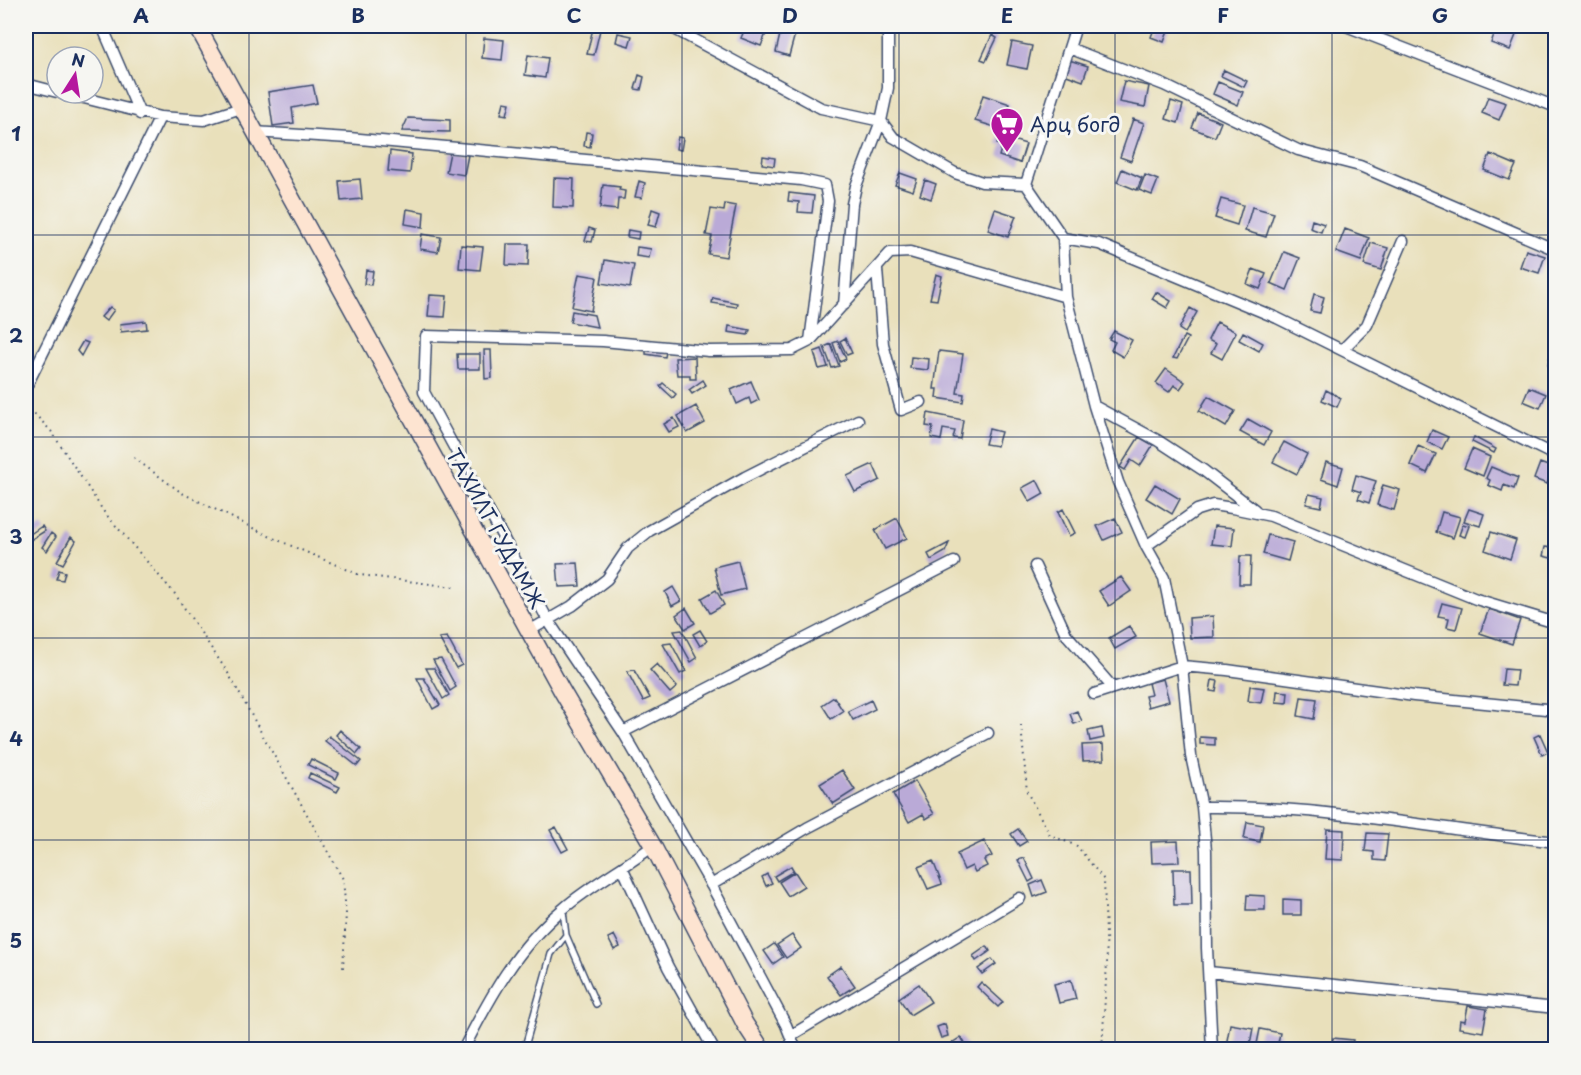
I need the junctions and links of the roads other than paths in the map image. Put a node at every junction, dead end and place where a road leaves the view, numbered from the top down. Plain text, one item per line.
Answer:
1 (102, 26) edge
2 (197, 26) edge
3 (669, 26) edge
4 (888, 26) edge
5 (1076, 26) edge
6 (1346, 26) edge
7 (1069, 48) junction
8 (26, 84) edge
9 (45, 89) edge
10 (105, 103) edge
11 (1556, 107) edge
12 (241, 108) junction
13 (140, 114) junction
14 (160, 117) junction
15 (881, 121) junction
16 (254, 132) junction
17 (1026, 184) junction
18 (1063, 238) junction
19 (1402, 242) dead end
20 (1556, 250) edge
21 (876, 270) junction
22 (1066, 297) junction
23 (844, 305) junction
24 (810, 341) junction
25 (1342, 350) junction
26 (26, 387) edge
27 (921, 402) dead end
28 (1094, 406) junction
29 (858, 420) dead end
30 (1556, 456) edge
31 (1258, 513) junction
32 (1146, 546) junction
33 (954, 562) dead end
34 (1035, 566) dead end
35 (1550, 621) dead end
36 (549, 622) junction
37 (529, 631) junction
38 (1182, 666) junction
39 (1113, 688) junction
40 (1094, 694) dead end
41 (1556, 710) edge
42 (623, 732) junction
43 (988, 733) dead end
44 (1202, 807) junction
45 (1556, 842) edge
46 (653, 846) junction
47 (622, 869) junction
48 (711, 885) junction
49 (1020, 898) dead end
50 (562, 909) junction
51 (566, 935) junction
52 (1209, 972) junction
53 (596, 1004) dead end
54 (1556, 1008) edge
55 (790, 1036) junction
56 (464, 1050) edge
57 (524, 1050) edge
58 (714, 1050) edge
59 (762, 1050) edge
60 (796, 1050) edge
61 (1212, 1050) edge

1 - 13 street
2 - 12 main road, ТАХИЛТ ГУДАМЖ
3 - 15 street
4 - 15 street
5 - 7 street
6 - 11 street
7 - 17 street
7 - 20 street
8 - 9 street
10 - 13 street
12 - 14 street
12 - 16 main road, ТАХИЛТ ГУДАМЖ
13 - 14 street
14 - 26 street
15 - 17 street
15 - 23 street
16 - 24 street
16 - 37 main road, ТАХИЛТ ГУДАМЖ
17 - 18 street
18 - 22 street
18 - 25 street
19 - 25 street
21 - 22 street
21 - 23 street
21 - 27 street
22 - 28 street
23 - 24 street
24 - 36 street
25 - 30 street
28 - 31 street
28 - 32 street
29 - 36 street
31 - 32 street
31 - 35 street
32 - 38 street
33 - 42 street
34 - 39 street
36 - 37 street
36 - 42 street
37 - 46 main road, ТАХИЛТ ГУДАМЖ
38 - 39 street
38 - 41 street
38 - 44 street
39 - 40 street
42 - 48 street
43 - 48 street
44 - 45 street
44 - 52 street
46 - 47 street
46 - 59 main road, ТАХИЛТ ГУДАМЖ
47 - 50 street
47 - 58 street
48 - 55 street
49 - 55 street
50 - 51 lane
50 - 56 street
51 - 53 lane
51 - 57 lane
52 - 54 street
52 - 61 street
55 - 60 street

